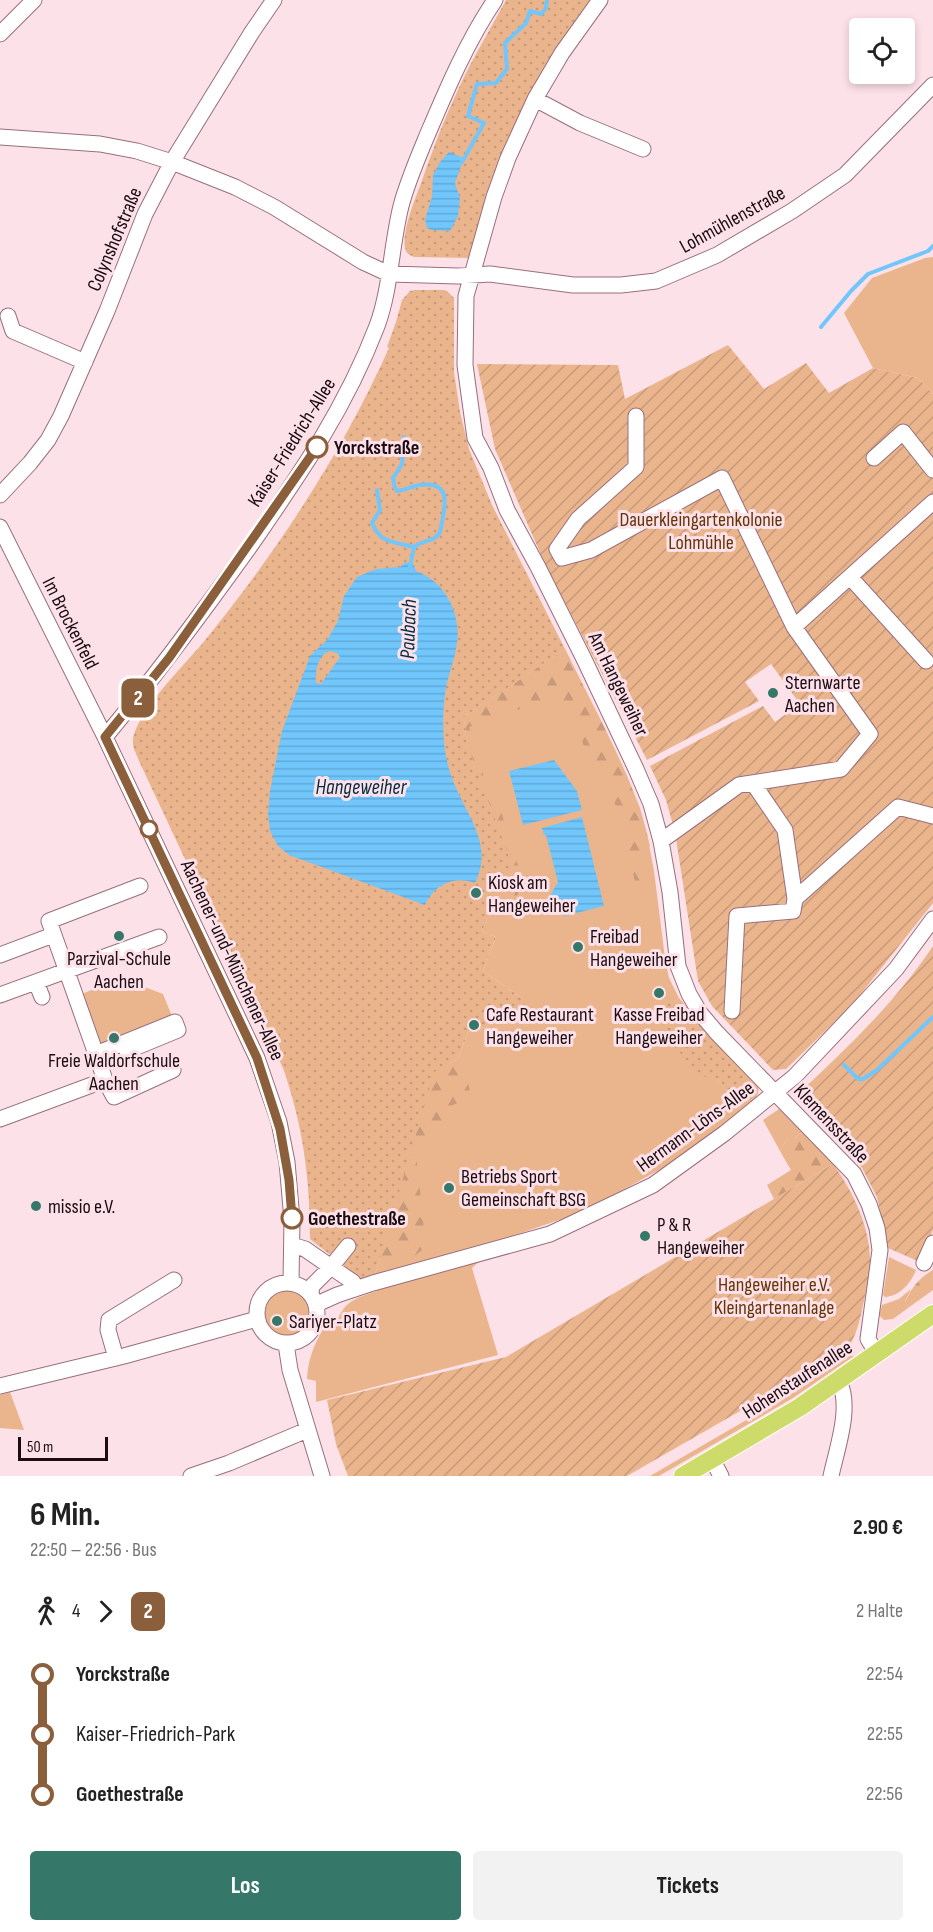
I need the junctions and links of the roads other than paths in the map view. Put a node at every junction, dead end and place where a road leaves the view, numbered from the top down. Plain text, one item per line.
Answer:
1 (34, 0) edge
2 (274, 0) edge
3 (495, 0) edge
4 (600, 0) edge
5 (0, 34) edge
6 (933, 85) edge
7 (535, 99) junction
8 (0, 137) edge
9 (642, 149) dead end
10 (172, 162) junction
11 (389, 274) junction
12 (471, 274) junction
13 (8, 316) dead end
14 (85, 362) junction
15 (636, 416) dead end
16 (874, 458) dead end
17 (933, 470) edge
18 (0, 495) edge
19 (933, 502) edge
20 (0, 527) edge
21 (562, 558) junction
22 (538, 567) junction
23 (850, 577) junction
24 (794, 627) junction
25 (926, 661) dead end
26 (105, 737) junction
27 (753, 783) junction
28 (933, 816) edge
29 (662, 841) junction
30 (140, 886) dead end
31 (795, 899) junction
32 (933, 920) edge
33 (53, 935) junction
34 (159, 937) dead end
35 (0, 955) edge
36 (67, 971) junction
37 (36, 982) junction
38 (0, 995) edge
39 (42, 997) dead end
40 (732, 1011) dead end
41 (124, 1043) dead end
42 (96, 1054) junction
43 (168, 1069) dead end
44 (105, 1080) junction
45 (776, 1093) junction
46 (0, 1119) edge
47 (933, 1243) edge
48 (292, 1245) junction
49 (348, 1246) dead end
50 (924, 1263) dead end
51 (332, 1268) junction
52 (174, 1280) dead end
53 (291, 1282) junction
54 (355, 1289) junction
55 (314, 1299) junction
56 (933, 1314) edge
57 (258, 1319) junction
58 (286, 1344) junction
59 (877, 1354) junction
60 (116, 1358) junction
61 (839, 1381) junction
62 (2, 1382) edge
63 (307, 1430) junction
64 (712, 1459) junction
65 (191, 1476) edge
66 (322, 1476) edge
67 (683, 1476) edge
68 (721, 1476) edge
69 (831, 1476) edge

1 - 5 street
2 - 10 street, Colynshofstraße
3 - 11 street, Kaiser-Friedrich-Allee
4 - 7 street
6 - 12 street, Lohmühlenstraße
7 - 9 street
7 - 12 street
8 - 10 street
10 - 11 street
10 - 14 street, Colynshofstraße
11 - 12 street
11 - 26 street, Kaiser-Friedrich-Allee
12 - 22 street, Am Hangeweiher
13 - 14 street
14 - 18 street, Colynshofstraße
15 - 21 street
16 - 17 street
19 - 23 street
20 - 26 street, Im Brockenfeld
21 - 22 street
21 - 24 street
22 - 29 street, Am Hangeweiher
23 - 24 street
23 - 25 street
24 - 27 street
26 - 48 street, Aachener-und-Münchener-Allee
27 - 29 street
27 - 31 street
28 - 31 street
29 - 45 street, Am Hangeweiher
30 - 33 street
31 - 40 street
32 - 45 street, Hermann-Löns-Allee
33 - 35 street
33 - 36 street
34 - 36 street
36 - 37 street
36 - 42 street
37 - 38 street
37 - 39 street
41 - 42 street
42 - 44 street
43 - 44 street
44 - 46 street
45 - 54 street, Hermann-Löns-Allee
45 - 59 street, Klemensstraße
47 - 50 street
48 - 51 street
48 - 53 street, Aachener-und-Münchener-Allee
49 - 51 street
51 - 54 street
51 - 55 street
52 - 60 street
53 - 55 street
53 - 57 street
54 - 55 street, Hermann-Löns-Allee
55 - 58 street
56 - 59 main road, Hohenstaufenallee
57 - 58 street
57 - 60 street
58 - 63 street
59 - 61 main road, Hohenstaufenallee
60 - 62 street
61 - 64 main road, Hohenstaufenallee
61 - 69 street
63 - 65 street
63 - 66 street
64 - 67 main road, Hohenstaufenallee
64 - 68 street

